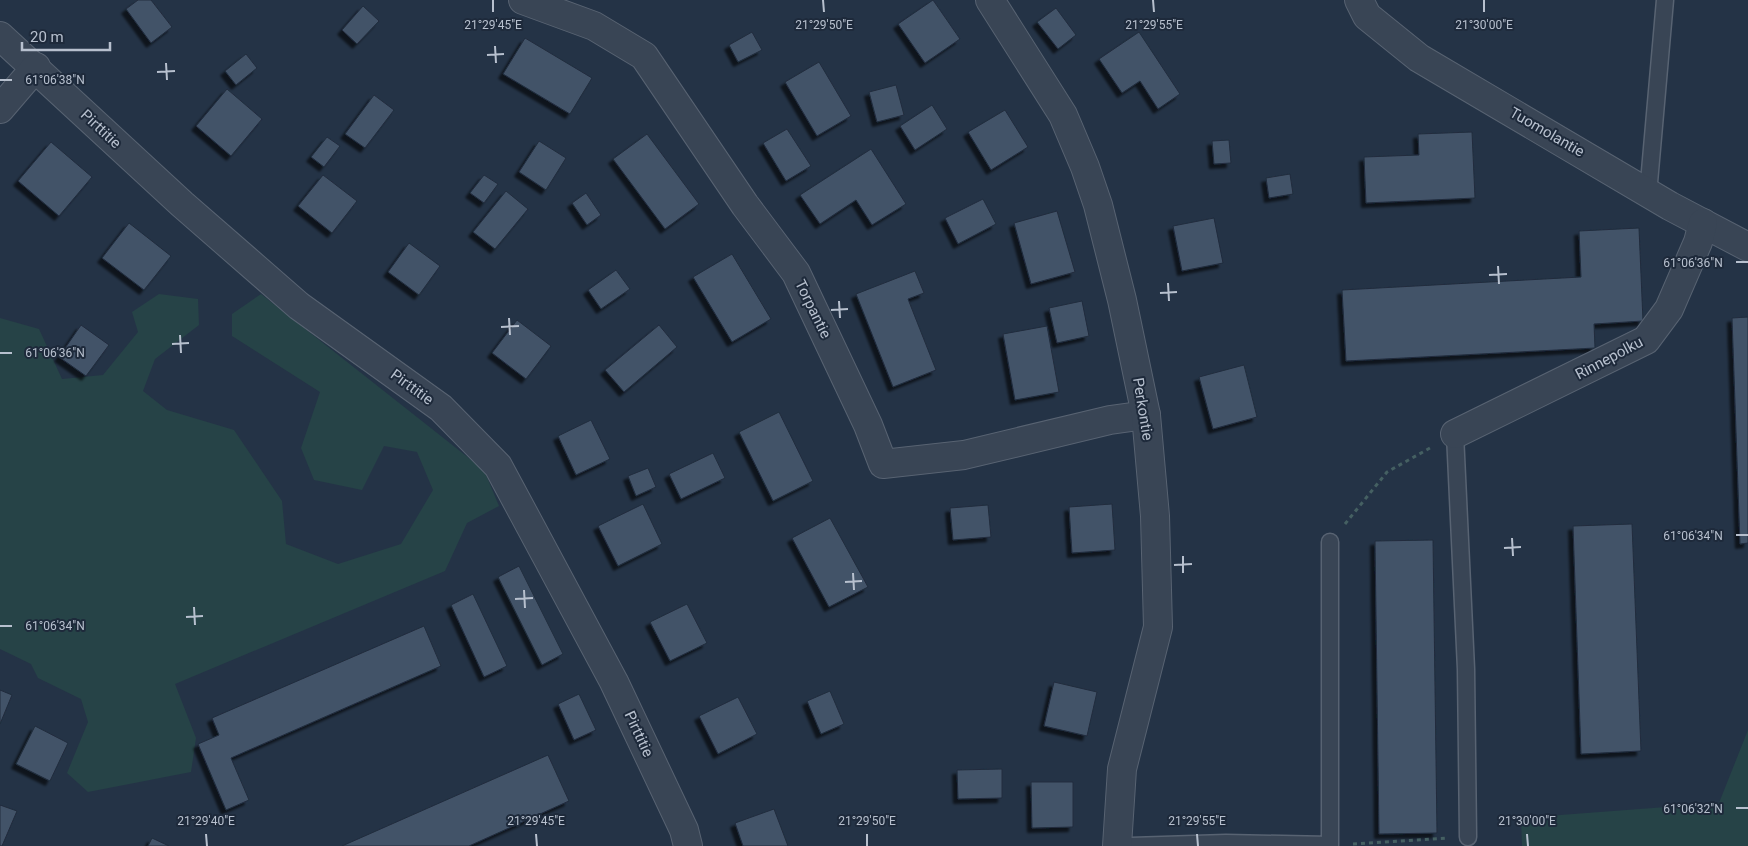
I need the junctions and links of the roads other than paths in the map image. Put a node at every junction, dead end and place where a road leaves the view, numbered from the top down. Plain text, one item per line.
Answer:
1 (523, 0) edge
2 (990, 0) edge
3 (1359, 0) edge
4 (1665, 0) edge
5 (0, 36) edge
6 (36, 67) junction
7 (0, 109) edge
8 (1648, 194) junction
9 (1702, 223) junction
10 (1748, 247) edge
11 (1146, 415) junction
12 (1455, 434) joint
13 (1330, 542) road end
14 (1468, 837) road end
15 (1330, 845) edge
16 (688, 846) edge
17 (1117, 846) edge
18 (1131, 846) edge

1 - 11 street, Torpantie
2 - 11 street, Perkontie
3 - 8 street, Tuomolantie
4 - 8 lane
5 - 6 street, Pirttitie
6 - 7 street
6 - 16 street, Pirttitie
8 - 9 street, Tuomolantie
9 - 10 street, Tuomolantie
9 - 12 street, Rinnepolku
11 - 17 street, Perkontie
12 - 14 lane
13 - 15 lane
15 - 18 lane

